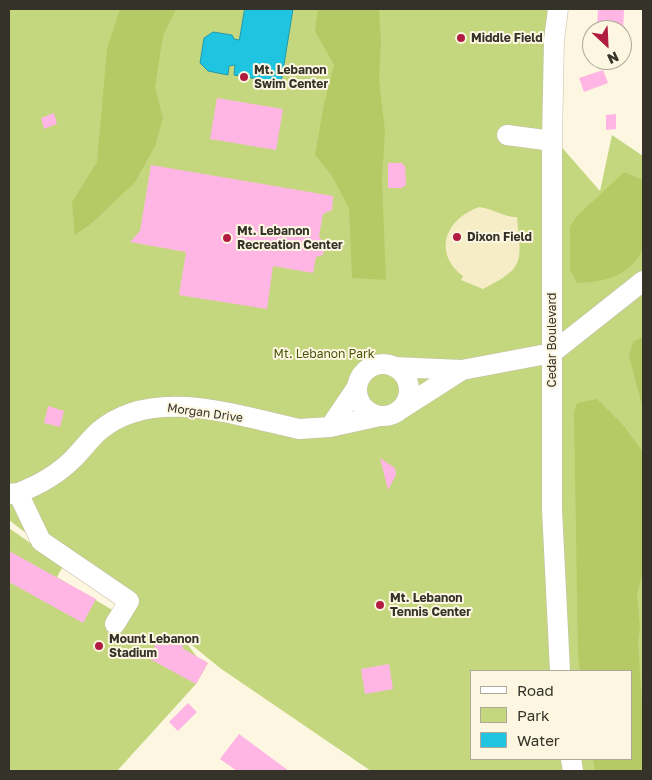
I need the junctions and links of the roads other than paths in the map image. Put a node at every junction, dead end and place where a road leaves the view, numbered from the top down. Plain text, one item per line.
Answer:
1 (558, 9) edge
2 (507, 135) dead end
3 (552, 141) junction
4 (643, 281) edge
5 (552, 353) junction
6 (394, 366) junction
7 (462, 370) junction
8 (357, 387) junction
9 (401, 409) junction
10 (380, 416) junction
11 (330, 427) junction
12 (13, 493) edge
13 (115, 624) dead end
14 (560, 670) edge

1 - 3 street, Cedar Boulevard
2 - 3 street
3 - 5 street, Cedar Boulevard
4 - 5 street
5 - 7 street
5 - 14 street, Cedar Boulevard
6 - 7 street
6 - 8 street
6 - 9 street
7 - 9 street
8 - 10 street
8 - 11 street
9 - 10 street
10 - 11 street, Morgan Drive
11 - 12 street, Morgan Drive
12 - 13 street

